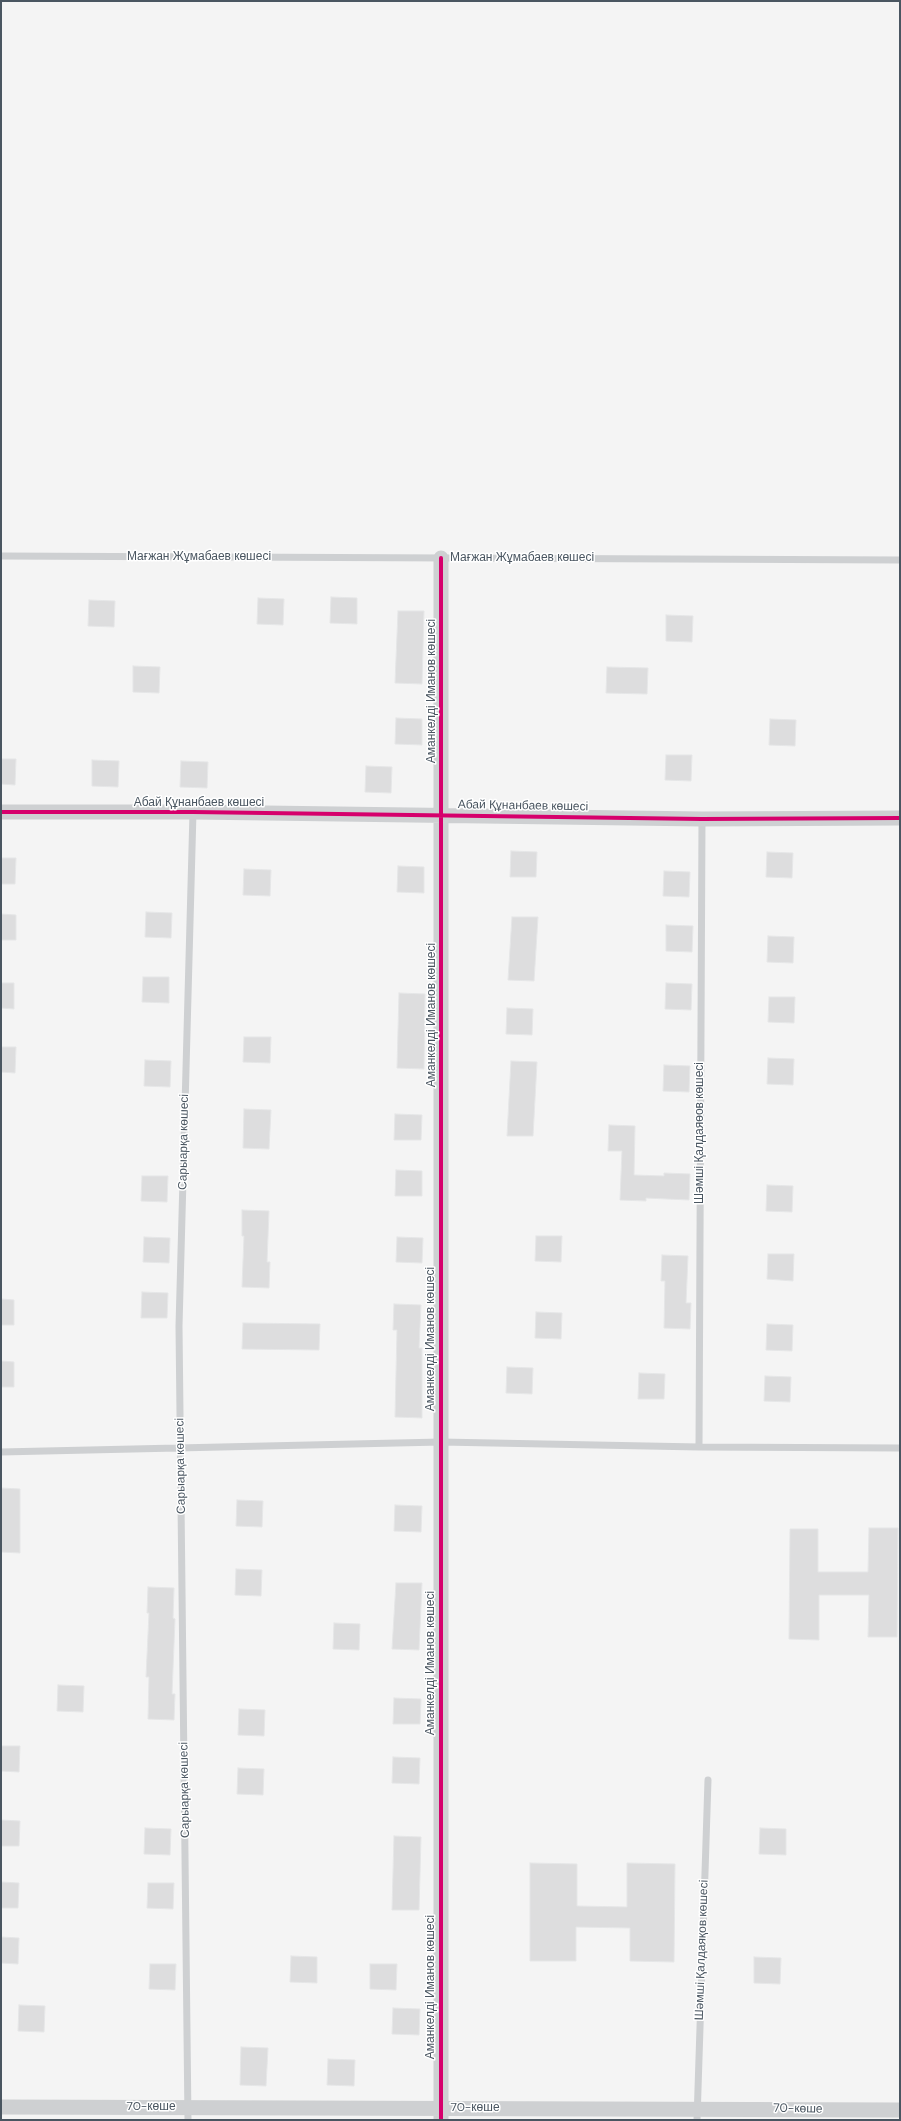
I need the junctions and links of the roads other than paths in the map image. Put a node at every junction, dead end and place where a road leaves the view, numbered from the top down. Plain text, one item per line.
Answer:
1 (1, 556) edge
2 (441, 558) junction
3 (900, 560) edge
4 (1, 812) edge
5 (193, 812) junction
6 (442, 815) junction
7 (900, 818) edge
8 (702, 819) junction
9 (441, 1442) junction
10 (180, 1447) junction
11 (699, 1447) junction
12 (900, 1448) edge
13 (1, 1452) edge
14 (708, 1780) dead end
15 (1, 2107) edge
16 (900, 2110) edge
17 (188, 2114) edge
18 (441, 2114) edge
19 (697, 2114) edge

1 - 2 lane, Мағжан Жұмабаев көшесі
2 - 3 lane, Мағжан Жұмабаев көшесі
2 - 6 street, Аманкелді Иманов көшесі
4 - 5 street, Абай Құнанбаев көшесі
5 - 6 street, Абай Құнанбаев көшесі
5 - 10 lane, Сарыарқа көшесі
6 - 8 street, Абай Құнанбаев көшесі
6 - 9 street, Аманкелді Иманов көшесі
7 - 8 street, Абай Құнанбаев көшесі
8 - 11 lane, Шәмші Қалдаяөов көшесі
9 - 10 lane
9 - 11 lane
9 - 18 street, Аманкелді Иманов көшесі
10 - 13 lane
10 - 17 lane, Сарыарқа көшесі
11 - 12 lane
14 - 19 lane, Шәмші Қалдаяқов көшесі
15 - 17 street, 70-көше
16 - 19 street, 70-көше
17 - 18 street, 70-көше
18 - 19 street, 70-көше

